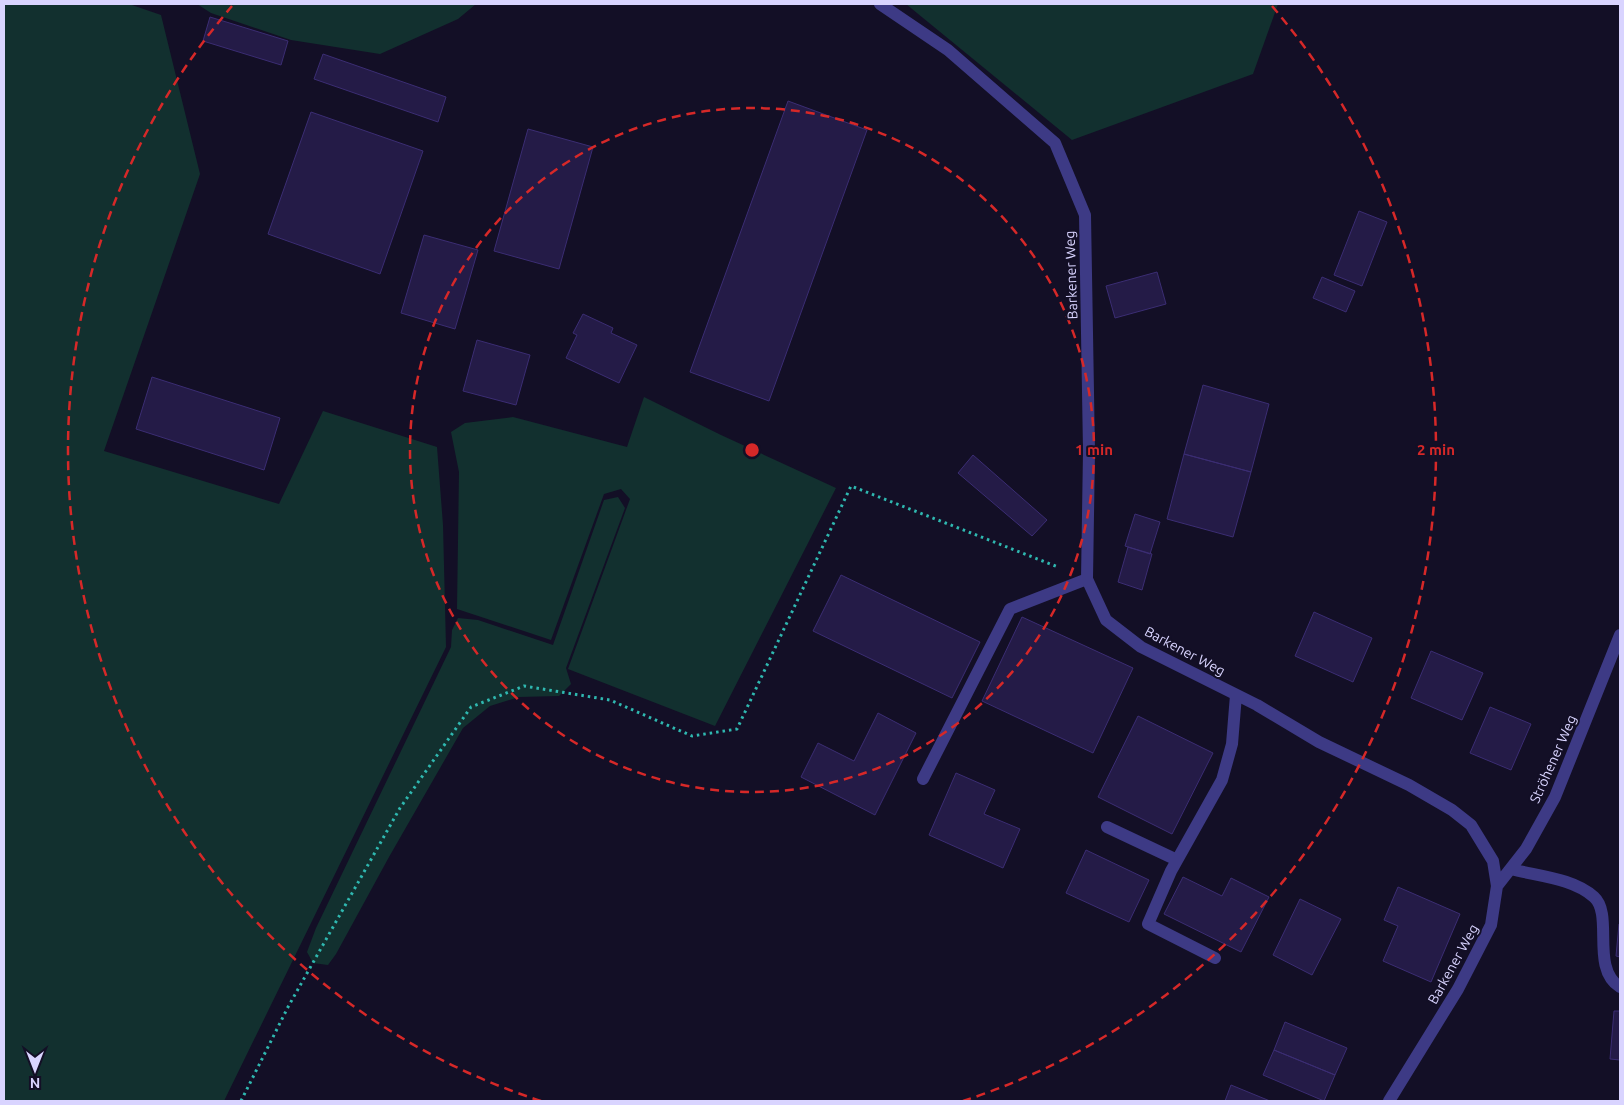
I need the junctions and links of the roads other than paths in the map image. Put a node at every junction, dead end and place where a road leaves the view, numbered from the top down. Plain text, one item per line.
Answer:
1 (880, 4) edge
2 (1087, 579) junction
3 (1620, 635) edge
4 (1236, 695) junction
5 (923, 779) dead end
6 (1107, 827) dead end
7 (1177, 860) junction
8 (1511, 869) junction
9 (1498, 886) junction
10 (1215, 958) dead end
11 (1620, 987) edge
12 (1389, 1101) edge

1 - 2 street, Barkener Weg
2 - 4 street, Barkener Weg
2 - 5 street
3 - 8 street, Ströhener Weg
4 - 7 street
4 - 9 street, Barkener Weg
6 - 7 street
7 - 10 street
8 - 9 street, Ströhener Weg
8 - 11 street
9 - 12 street, Barkener Weg

